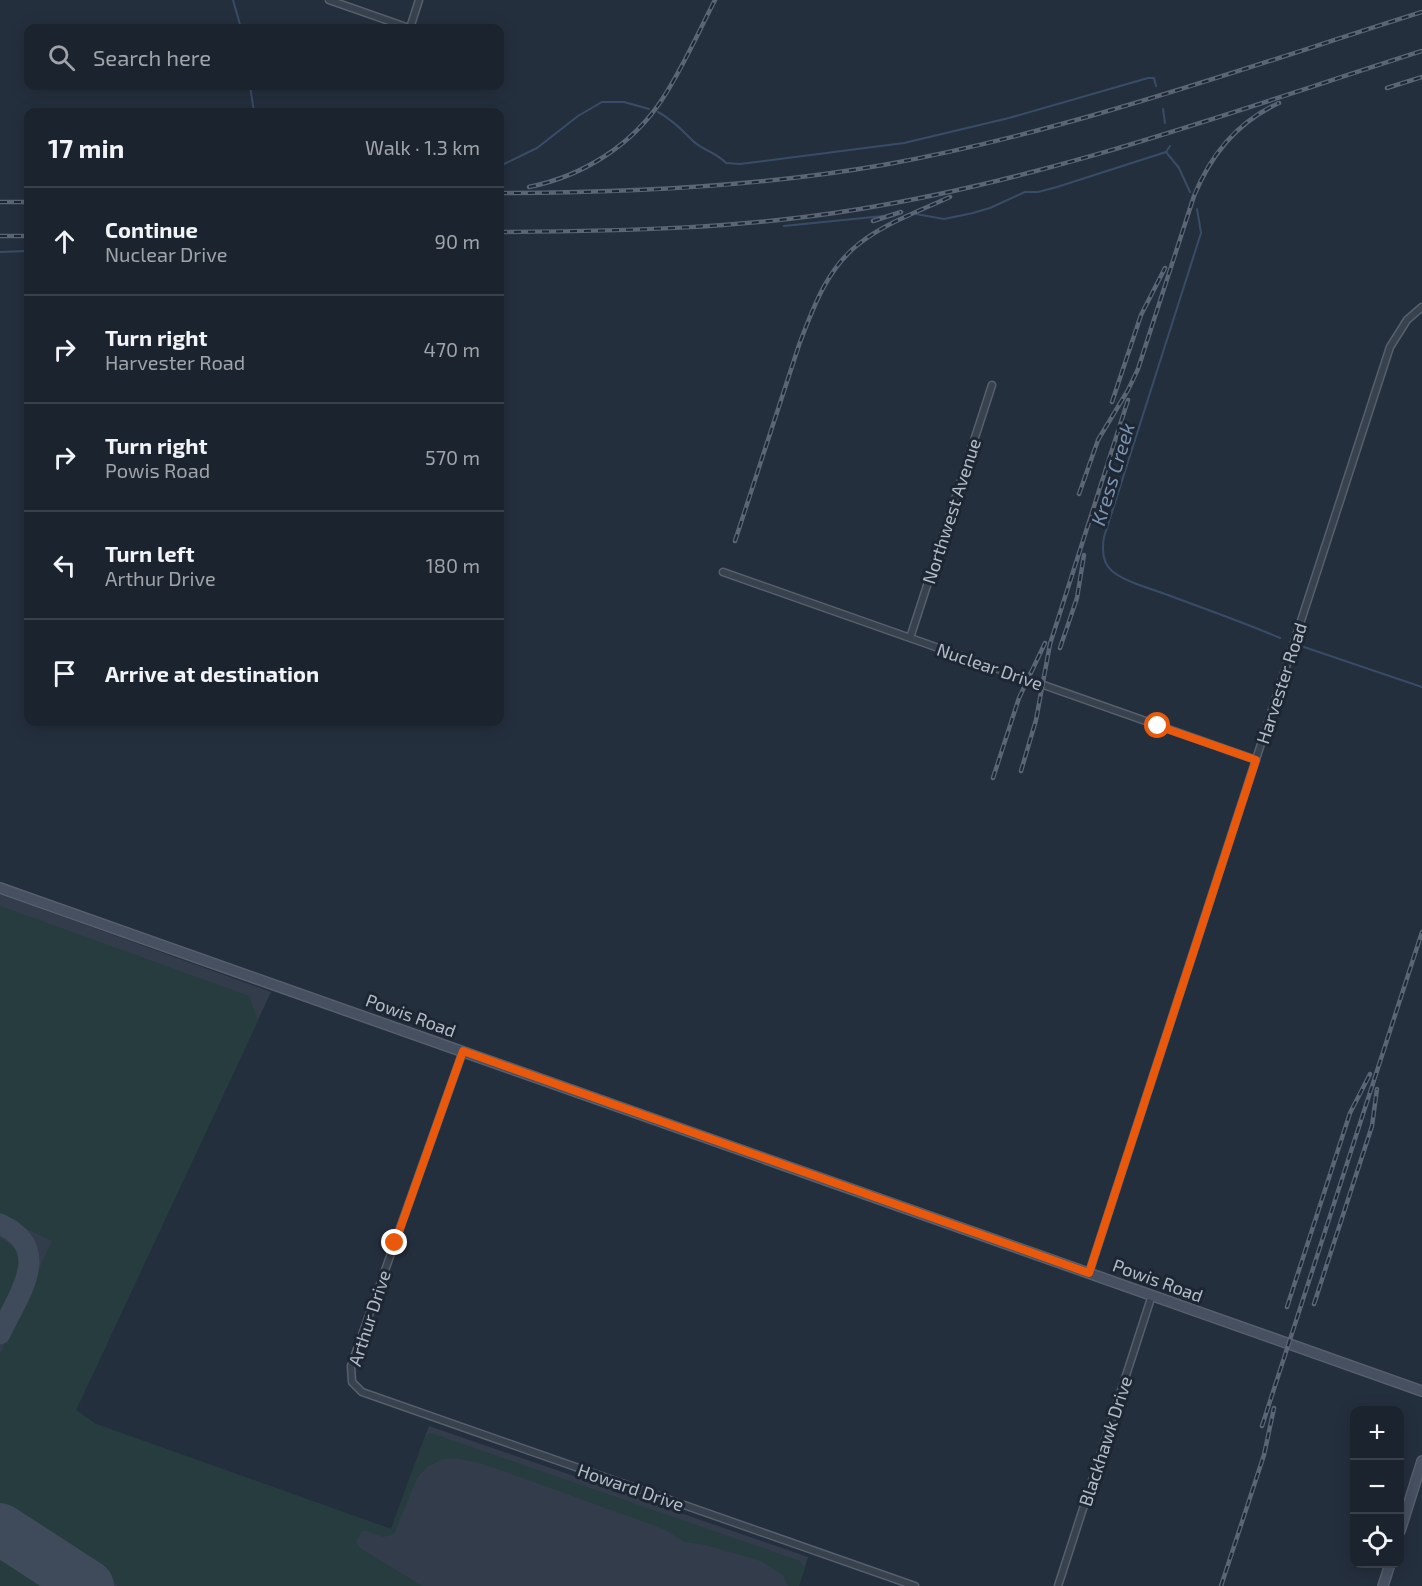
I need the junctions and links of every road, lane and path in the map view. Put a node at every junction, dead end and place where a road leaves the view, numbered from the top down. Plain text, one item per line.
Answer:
1 (329, 0) edge
2 (419, 0) edge
3 (398, 24) edge
4 (410, 24) edge
5 (1422, 307) edge
6 (992, 385) dead end
7 (723, 572) dead end
8 (910, 638) junction
9 (1256, 760) junction
10 (0, 888) edge
11 (463, 1051) junction
12 (1089, 1273) junction
13 (1152, 1295) junction
14 (351, 1382) joint
15 (1422, 1391) edge
16 (1422, 1461) edge
17 (1404, 1518) edge
18 (1388, 1568) edge
19 (915, 1586) edge
20 (1058, 1586) edge
21 (1383, 1586) edge

1 - 3 street
2 - 4 street
5 - 9 street, Harvester Road
6 - 8 street, Northwest Avenue
7 - 8 street, Nuclear Drive
8 - 9 street, Nuclear Drive
9 - 12 street, Harvester Road
10 - 11 street, Powis Road
11 - 12 street, Powis Road
11 - 14 street, Arthur Drive
12 - 13 street, Powis Road
13 - 15 street, Powis Road
13 - 20 street, Blackhawk Drive
14 - 19 street, Howard Drive
16 - 17 street
18 - 21 street

